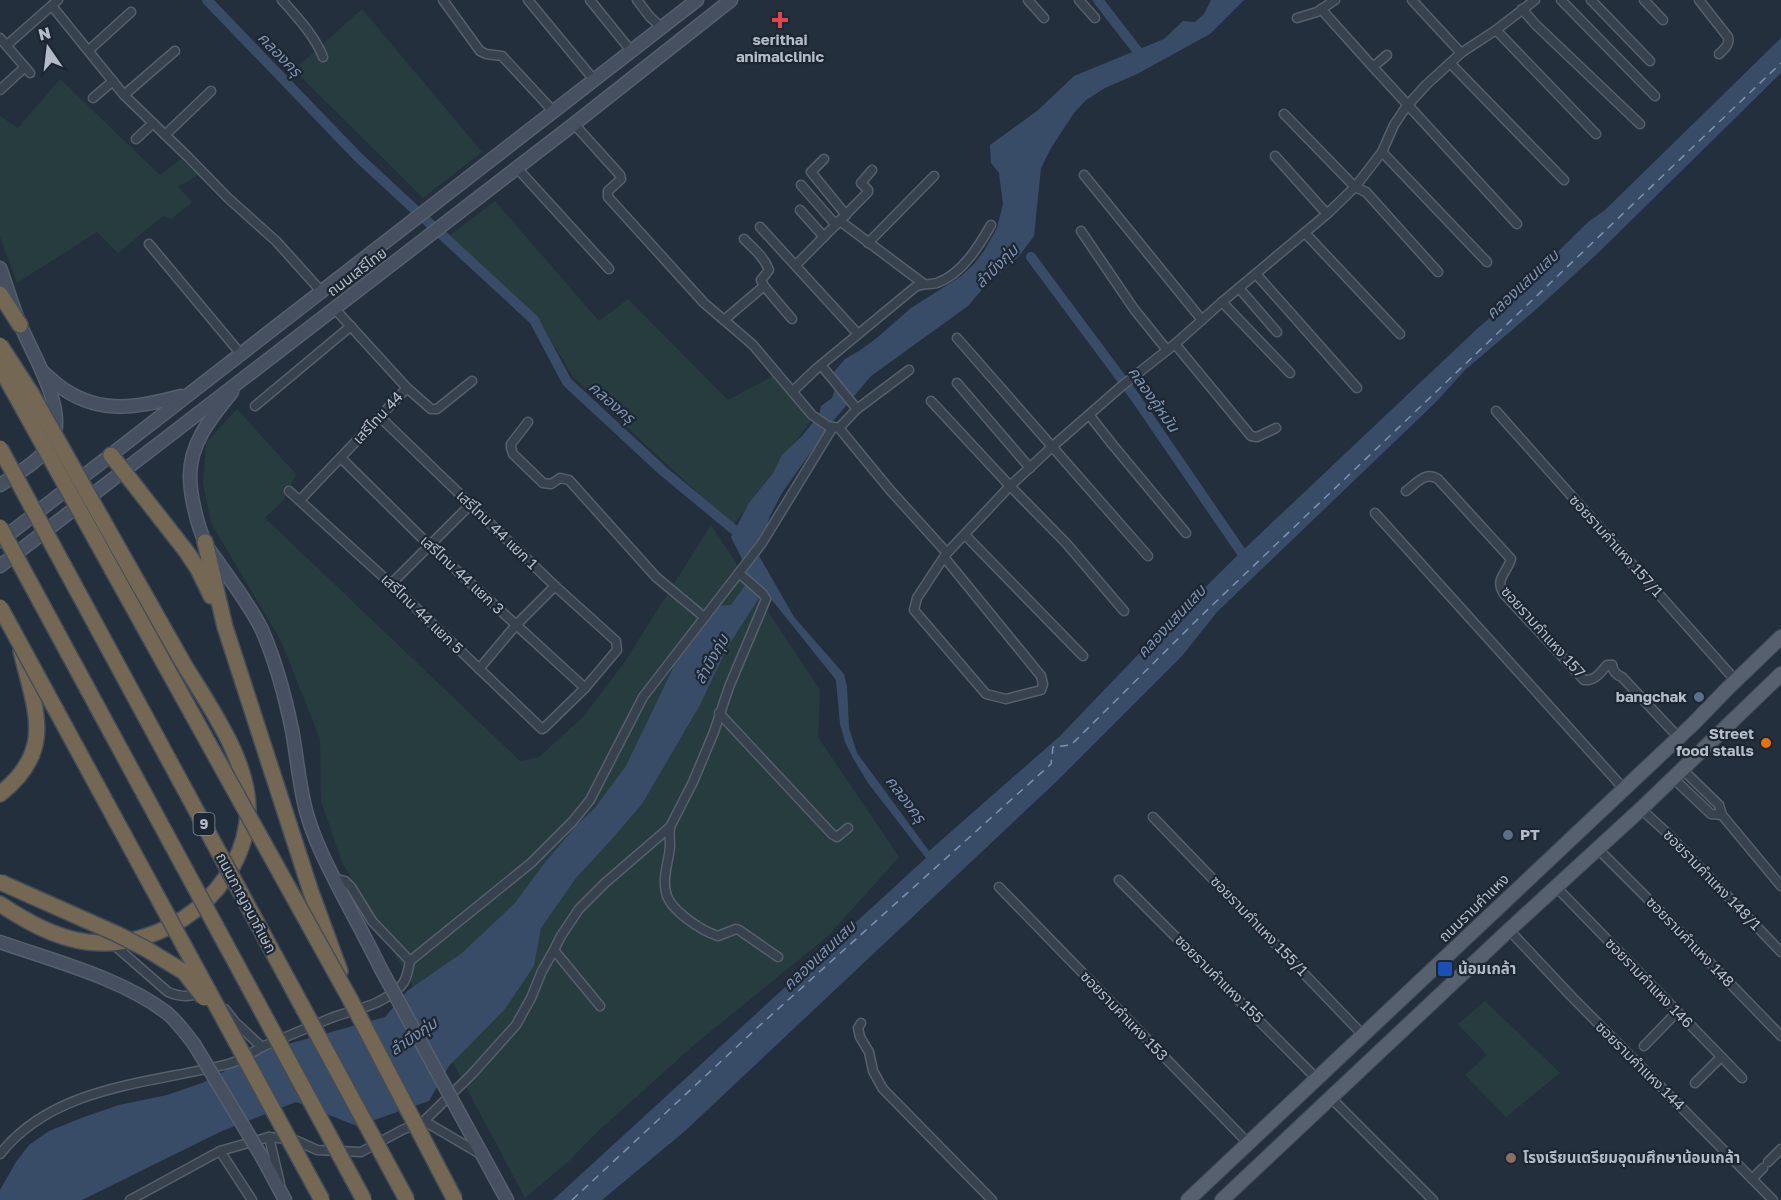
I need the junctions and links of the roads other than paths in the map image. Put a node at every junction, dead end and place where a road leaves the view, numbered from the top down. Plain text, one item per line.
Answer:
1 (282, 0) edge
2 (443, 0) edge
3 (528, 0) edge
4 (590, 0) edge
5 (637, 0) edge
6 (697, 0) edge
7 (731, 0) edge
8 (1028, 0) edge
9 (1080, 0) edge
10 (1335, 0) edge
11 (1412, 0) edge
12 (1534, 0) edge
13 (1561, 0) edge
14 (1591, 0) edge
15 (1644, 0) edge
16 (1699, 0) edge
17 (55, 3) edge
18 (1321, 9) junction
19 (1522, 9) junction
20 (131, 12) dead end
21 (1044, 18) dead end
22 (1095, 18) dead end
23 (1297, 18) dead end
24 (1663, 20) dead end
25 (662, 28) junction
26 (1496, 30) junction
27 (0, 38) edge
28 (675, 43) junction
29 (7, 45) junction
30 (88, 50) junction
31 (176, 51) dead end
32 (632, 52) junction
33 (1461, 53) junction
34 (1719, 54) dead end
35 (1387, 55) dead end
36 (323, 57) dead end
37 (1650, 61) dead end
38 (1450, 63) junction
39 (1373, 67) junction
40 (113, 81) junction
41 (595, 81) junction
42 (0, 90) edge
43 (211, 91) dead end
44 (124, 95) junction
45 (1655, 96) dead end
46 (93, 98) dead end
47 (1408, 104) junction
48 (554, 112) junction
49 (1284, 114) dead end
50 (153, 123) junction
51 (574, 124) junction
52 (1640, 124) dead end
53 (1596, 134) dead end
54 (165, 135) junction
55 (136, 138) dead end
56 (1382, 152) junction
57 (1275, 156) dead end
58 (824, 159) dead end
59 (517, 168) junction
60 (872, 170) dead end
61 (1084, 175) dead end
62 (934, 176) dead end
63 (1564, 180) dead end
64 (801, 185) dead end
65 (1355, 187) junction
66 (800, 210) dead end
67 (1327, 214) junction
68 (841, 220) junction
69 (1517, 224) dead end
70 (991, 225) dead end
71 (760, 227) dead end
72 (1081, 231) dead end
73 (1305, 233) junction
74 (824, 237) junction
75 (744, 239) dead end
76 (868, 243) junction
77 (149, 244) dead end
78 (1487, 262) dead end
79 (796, 265) junction
80 (0, 267) edge
81 (609, 269) dead end
82 (1438, 272) dead end
83 (1256, 274) junction
84 (924, 284) junction
85 (764, 286) junction
86 (1239, 288) junction
87 (321, 291) junction
88 (0, 294) edge
89 (1222, 302) junction
90 (334, 308) junction
91 (792, 319) dead end
92 (724, 320) junction
93 (1202, 320) junction
94 (20, 325) junction
95 (351, 326) junction
96 (1277, 332) dead end
97 (858, 334) junction
98 (1400, 334) dead end
99 (957, 338) dead end
100 (1174, 344) junction
101 (0, 345) edge
102 (1167, 350) junction
103 (240, 353) junction
104 (821, 365) junction
105 (0, 367) edge
106 (909, 370) dead end
107 (43, 372) junction
108 (1290, 373) dead end
109 (244, 377) junction
110 (472, 381) dead end
111 (957, 383) dead end
112 (407, 388) junction
113 (1357, 388) dead end
114 (793, 391) junction
115 (187, 394) junction
116 (931, 401) dead end
117 (854, 405) junction
118 (255, 406) dead end
119 (1496, 411) dead end
120 (1090, 416) junction
121 (380, 417) junction
122 (528, 422) dead end
123 (834, 427) junction
124 (1276, 428) dead end
125 (1053, 446) junction
126 (0, 448) edge
127 (111, 455) junction
128 (341, 458) junction
129 (1030, 468) junction
130 (123, 472) junction
131 (0, 485) edge
132 (1011, 486) junction
133 (289, 491) dead end
134 (1406, 491) dead end
135 (300, 500) junction
136 (470, 505) junction
137 (1375, 513) dead end
138 (0, 526) edge
139 (1186, 533) dead end
140 (965, 535) junction
141 (0, 541) edge
142 (205, 542) junction
143 (429, 545) junction
144 (945, 555) junction
145 (1148, 556) dead end
146 (0, 566) edge
147 (741, 574) junction
148 (391, 584) junction
149 (555, 586) junction
150 (0, 607) edge
151 (1124, 611) dead end
152 (704, 617) junction
153 (516, 626) junction
154 (225, 627) junction
155 (1781, 637) edge
156 (19, 642) junction
157 (1083, 656) dead end
158 (479, 669) junction
159 (1781, 674) edge
160 (1736, 681) junction
161 (585, 688) junction
162 (719, 713) junction
163 (1679, 738) junction
164 (1678, 773) junction
165 (1624, 789) junction
166 (0, 795) edge
167 (1641, 808) junction
168 (1153, 817) dead end
169 (669, 827) junction
170 (848, 828) dead end
171 (1598, 849) junction
172 (334, 879) junction
173 (1119, 880) dead end
174 (0, 882) edge
175 (1781, 886) edge
176 (999, 887) dead end
177 (1557, 888) junction
178 (0, 904) edge
179 (1509, 930) junction
180 (0, 942) edge
181 (113, 944) junction
182 (554, 950) junction
183 (1781, 952) edge
184 (778, 957) dead end
185 (410, 961) junction
186 (350, 999) junction
187 (600, 1006) dead end
188 (1677, 1012) junction
189 (861, 1023) dead end
190 (1364, 1035) junction
191 (1781, 1036) edge
192 (1644, 1046) dead end
193 (238, 1047) junction
194 (262, 1047) junction
195 (1721, 1057) junction
196 (1742, 1078) dead end
197 (1317, 1079) junction
198 (1695, 1083) dead end
199 (1331, 1098) junction
200 (424, 1120) junction
201 (269, 1137) junction
202 (1249, 1144) junction
203 (220, 1151) junction
204 (1780, 1153) edge
205 (0, 1154) edge
206 (482, 1155) junction
207 (1752, 1179) junction
208 (505, 1196) edge
209 (284, 1198) edge
210 (130, 1200) edge
211 (252, 1200) edge
212 (322, 1200) edge
213 (364, 1200) edge
214 (407, 1200) edge
215 (455, 1200) edge
216 (992, 1200) edge
217 (1188, 1200) edge
218 (1222, 1200) edge
219 (1433, 1200) edge
220 (1773, 1200) edge

1 - 36 street
2 - 48 street
3 - 41 street
4 - 32 street
5 - 25 street
6 - 25 main road, ถนนเสรีไทย
7 - 28 main road, ถนนเสรีไทย
8 - 21 street
9 - 22 street
10 - 18 street
11 - 33 street
12 - 19 street
13 - 45 street
14 - 37 street
15 - 24 street
16 - 34 street
17 - 29 street
17 - 30 street
18 - 23 street
18 - 39 street
19 - 26 street
19 - 52 street
20 - 30 street
25 - 28 main road
25 - 32 main road, ถนนเสรีไทย
26 - 33 street
26 - 53 street
27 - 29 street
28 - 51 main road, ถนนเสรีไทย
29 - 42 street
30 - 40 street
31 - 44 street
32 - 41 main road, ถนนเสรีไทย
33 - 38 street
35 - 39 street
38 - 47 street
38 - 63 street
39 - 47 street
40 - 44 street
40 - 46 street
41 - 48 main road, ถนนเสรีไทย
43 - 54 street
44 - 50 street
47 - 56 street
47 - 69 street
48 - 87 main road, ถนนเสรีไทย
49 - 65 street
50 - 54 street
50 - 55 street
51 - 59 main road, ถนนเสรีไทย
51 - 92 street
54 - 87 street
56 - 65 street
56 - 78 street
57 - 67 street
58 - 68 street
59 - 81 street
59 - 90 main road, ถนนเสรีไทย
60 - 68 street
61 - 93 street
62 - 76 street
64 - 68 street
65 - 67 street
65 - 82 street
66 - 74 street
67 - 73 street
68 - 74 street
68 - 76 street
70 - 84 street
71 - 79 street
72 - 102 street
73 - 83 street
73 - 98 street
74 - 79 street
75 - 85 street
76 - 84 street
77 - 103 street
79 - 97 street
80 - 94 main road
83 - 86 street
83 - 113 street
84 - 97 street
85 - 91 street
85 - 92 street
86 - 89 street
86 - 96 street
87 - 103 main road, ถนนเสรีไทย
88 - 94 highway
89 - 93 street
89 - 108 street
90 - 95 street, เสรีไทน 44
90 - 109 main road, ถนนเสรีไทย
92 - 114 street
93 - 100 street
94 - 107 main road
95 - 112 street, เสรีไทน 44
95 - 118 street
97 - 104 street
99 - 125 street
100 - 102 street
100 - 124 street
101 - 181 highway, bridge
102 - 120 street
103 - 115 main road, ถนนเสรีไทย
104 - 114 street
104 - 117 street
105 - 186 highway, bridge
106 - 117 street
107 - 115 main road
107 - 131 main road
109 - 130 main road, ถนนเสรีไทย
109 - 142 main road
110 - 112 street
111 - 129 street
112 - 121 street, เสรีไทน 44
114 - 123 street
115 - 127 main road, ถนนเสรีไทย
116 - 132 street
117 - 123 street
119 - 160 street, ซอยรามคำแหง 157/1
120 - 125 street
120 - 139 street
121 - 128 street, เสรีไทน 44
121 - 136 street, เสรีไทน 44 แยก 1
122 - 152 street
123 - 144 street
123 - 147 street
125 - 129 street
125 - 145 street
126 - 214 highway, ถนนกาญจนาภิเษก / 9, bridge
127 - 130 highway
127 - 141 main road, ถนนเสรีไทย
128 - 135 street, เสรีไทน 44
128 - 143 street, เสรีไทน 44 แยก 3
129 - 132 street
130 - 146 main road, ถนนเสรีไทย
130 - 154 highway
132 - 140 street
132 - 151 street
133 - 135 street, เสรีไทน 44 แยก 5
134 - 163 street, ซอยรามคำแหง 157
135 - 148 street, เสรีไทน 44 แยก 5
136 - 143 street
136 - 149 street, เสรีไทน 44 แยก 1
137 - 165 street
138 - 213 highway, bridge
140 - 144 street
140 - 157 street
142 - 154 highway
142 - 172 main road
143 - 148 street
143 - 153 street, เสรีไทน 44 แยก 3
144 - 144 street
147 - 152 street
147 - 162 street
148 - 158 street, เสรีไทน 44 แยก 5
149 - 153 street
149 - 161 street, เสรีไทน 44 แยก 1
150 - 156 highway, bridge
152 - 185 street
153 - 158 street
153 - 161 street, เสรีไทน 44 แยก 3
154 - 186 highway, bridge
155 - 160 main road, ถนนรามคำแหง
156 - 166 highway, bridge
156 - 193 highway, bridge
158 - 161 street, เสรีไทน 44 แยก 5
159 - 164 main road
160 - 163 main road, ถนนรามคำแหง
162 - 169 street
162 - 170 street
163 - 165 main road, ถนนรามคำแหง
164 - 167 main road
164 - 175 street
165 - 190 main road, ถนนรามคำแหง
167 - 171 main road
167 - 183 street, ซอยรามคำแหง 148/1
168 - 190 street, ซอยรามคำแหง 155/1
169 - 182 street
169 - 184 street
171 - 177 main road
171 - 191 street, ซอยรามคำแหง 148
172 - 185 street
172 - 206 main road, bridge
173 - 197 street, ซอยรามคำแหง 155
174 - 193 highway, bridge
176 - 202 street, ซอยรามคำแหง 153
177 - 179 main road
177 - 188 street, ซอยรามคำแหง 146
178 - 181 highway
179 - 199 main road
179 - 207 street, ซอยรามคำแหง 144
180 - 209 main road, bridge
181 - 194 street
182 - 187 street
182 - 200 street
185 - 194 street
186 - 215 highway, bridge
188 - 192 street
188 - 195 street, ซอยรามคำแหง 146
189 - 216 street
190 - 197 main road, ถนนรามคำแหง
193 - 212 highway, bridge
194 - 205 street
195 - 196 street, ซอยรามคำแหง 146
195 - 198 street
197 - 202 main road, ถนนรามคำแหง
199 - 218 main road
199 - 219 street
200 - 201 street
200 - 206 street
201 - 203 street
201 - 209 street
202 - 217 main road, ถนนรามคำแหง
203 - 210 street
203 - 211 street
204 - 207 street
206 - 208 main road
207 - 220 street, ซอยรามคำแหง 144

